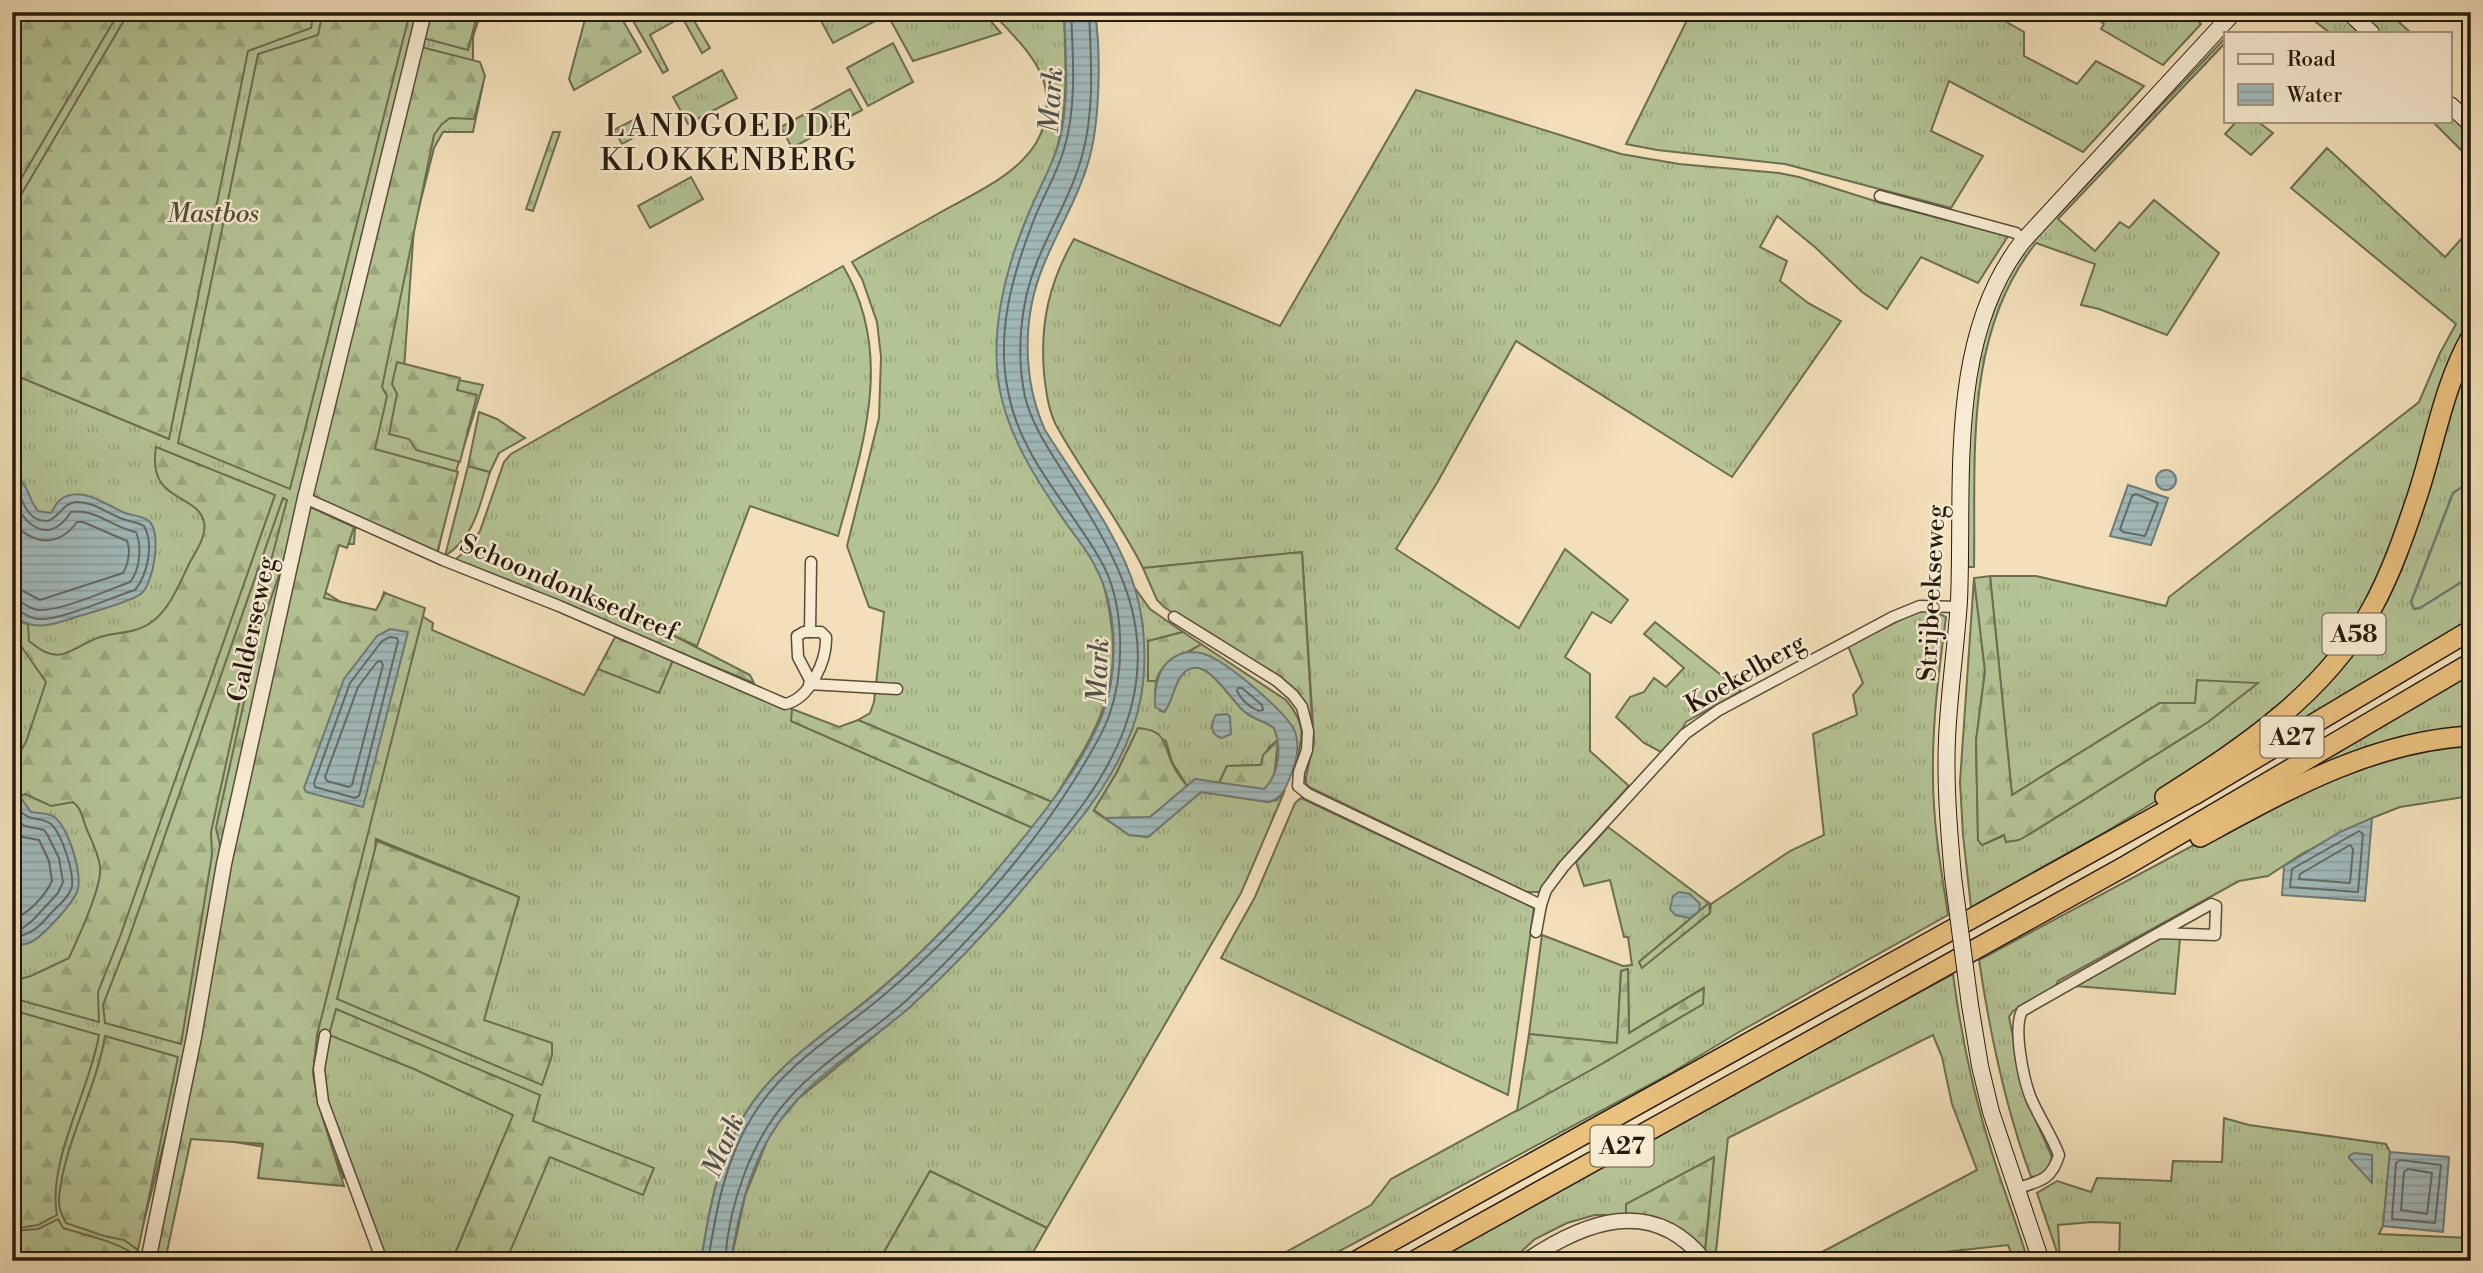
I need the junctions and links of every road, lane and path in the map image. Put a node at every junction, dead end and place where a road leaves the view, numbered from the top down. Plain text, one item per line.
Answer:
1 (424, 12) edge
2 (2234, 12) edge
3 (2349, 12) edge
4 (2370, 32) edge
5 (2452, 107) edge
6 (2471, 124) edge
7 (1880, 196) dead end
8 (2023, 241) junction
9 (2471, 337) edge
10 (305, 498) junction
11 (811, 562) dead end
12 (1958, 607) junction
13 (1174, 617) dead end
14 (2471, 630) edge
15 (810, 632) junction
16 (2471, 663) edge
17 (810, 683) junction
18 (897, 689) dead end
19 (2471, 736) edge
20 (2111, 840) junction
21 (2127, 865) junction
22 (1541, 905) junction
23 (1536, 932) dead end
24 (2159, 933) junction
25 (325, 1035) dead end
26 (2018, 1188) junction
27 (148, 1261) edge
28 (382, 1261) edge
29 (1356, 1261) edge
30 (1413, 1261) edge
31 (1526, 1261) edge
32 (1705, 1261) edge
33 (2041, 1261) edge

1 - 10 street, Galderseweg
2 - 8 main road, Strijbeekseweg
3 - 4 main road
5 - 6 main road
7 - 8 street
8 - 12 main road, Strijbeekseweg
9 - 20 highway, A58
10 - 17 street, Schoondonksedreef
10 - 27 street, Galderseweg
11 - 15 street
12 - 22 street, Koekelberg
12 - 26 main road, Strijbeekseweg, bridge
13 - 22 street
14 - 20 highway, A27
15 - 17 street
15 - 17 street
16 - 21 highway, A27
17 - 18 street
19 - 21 highway
20 - 29 highway, A27
21 - 30 highway, A27
22 - 23 street, Koekelberg
24 - 24 street
24 - 26 street
25 - 28 street
26 - 33 main road, Strijbeekseweg
31 - 32 street

